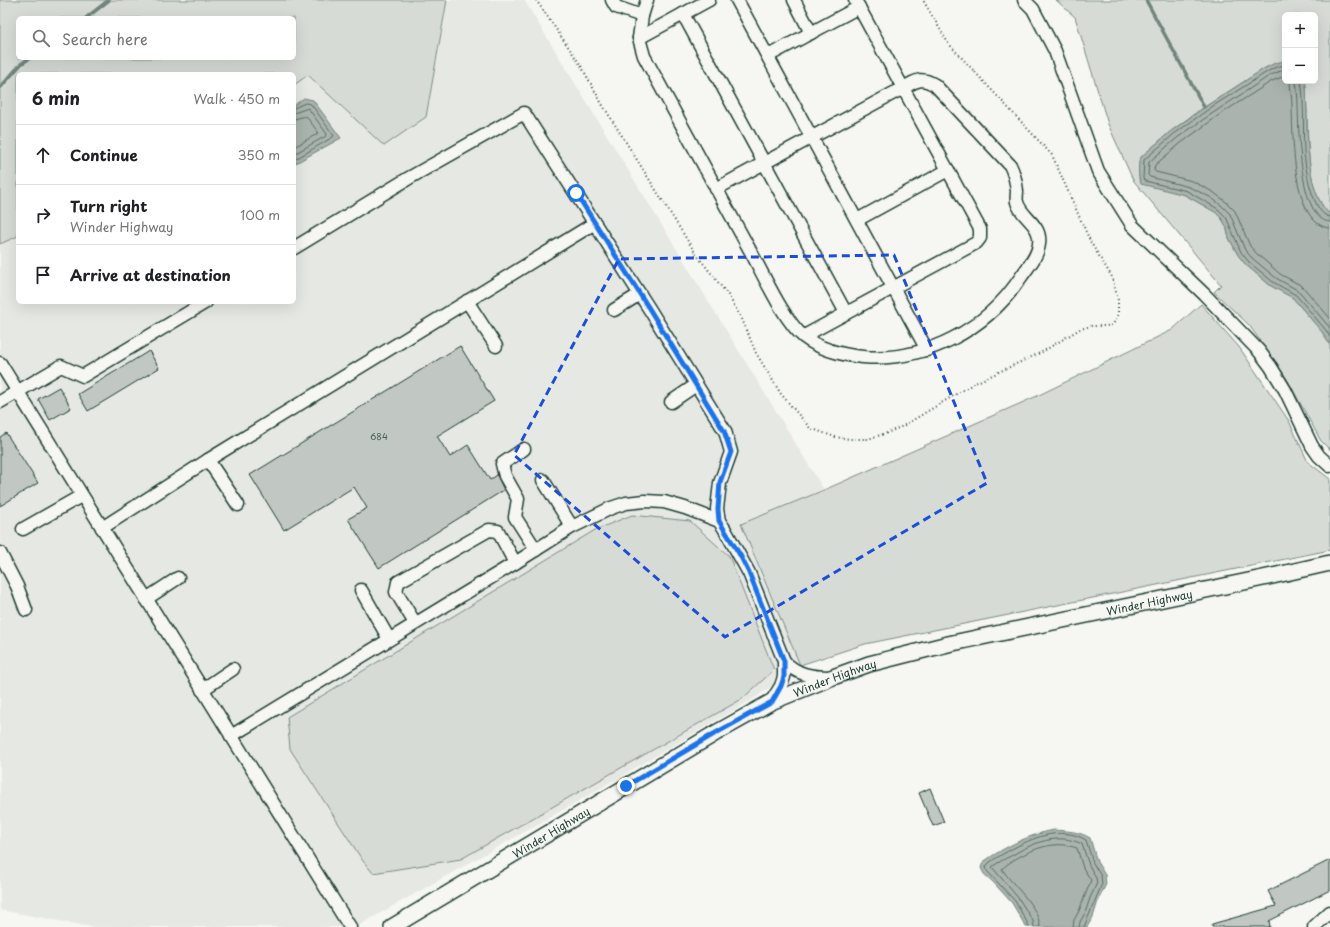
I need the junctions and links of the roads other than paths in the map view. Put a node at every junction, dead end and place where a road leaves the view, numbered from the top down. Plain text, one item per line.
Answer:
1 (612, 0) edge
2 (647, 0) edge
3 (708, 0) edge
4 (737, 0) edge
5 (794, 0) edge
6 (1024, 0) edge
7 (857, 4) edge
8 (683, 14) junction
9 (642, 16) junction
10 (811, 33) junction
11 (639, 38) junction
12 (768, 56) junction
13 (903, 88) junction
14 (812, 138) junction
15 (764, 163) junction
16 (948, 170) junction
17 (716, 189) junction
18 (857, 220) junction
19 (595, 223) junction
20 (296, 247) edge
21 (894, 288) junction
22 (640, 294) junction
23 (467, 301) junction
24 (203, 304) edge
25 (614, 310) dead end
26 (846, 313) junction
27 (804, 336) junction
28 (496, 346) dead end
29 (927, 350) junction
30 (0, 363) edge
31 (696, 385) junction
32 (18, 391) junction
33 (0, 402) edge
34 (671, 402) dead end
35 (524, 449) dead end
36 (208, 460) junction
37 (1330, 466) edge
38 (544, 480) dead end
39 (81, 496) junction
40 (238, 505) dead end
41 (719, 521) junction
42 (572, 527) junction
43 (102, 528) junction
44 (23, 529) dead end
45 (536, 550) junction
46 (0, 553) edge
47 (514, 563) junction
48 (1330, 563) edge
49 (178, 578) dead end
50 (361, 590) dead end
51 (146, 599) junction
52 (26, 610) dead end
53 (416, 623) junction
54 (389, 639) junction
55 (784, 661) junction
56 (233, 669) dead end
57 (833, 677) junction
58 (202, 690) junction
59 (772, 702) junction
60 (231, 736) junction
61 (1330, 912) edge
62 (350, 927) edge
63 (392, 927) edge
64 (1314, 927) edge

1 - 9 street
2 - 9 street
3 - 8 street
4 - 12 street
5 - 10 street
6 - 37 street
7 - 10 street
7 - 13 street
8 - 11 street
8 - 15 street
9 - 11 street
10 - 12 street
11 - 17 street
12 - 14 street
13 - 14 street
13 - 16 street
13 - 29 street
14 - 15 street
14 - 18 street
15 - 17 street
15 - 26 street
16 - 18 street
16 - 21 street
17 - 27 street
18 - 21 street
19 - 20 street
19 - 22 street
19 - 23 street
21 - 26 street
21 - 29 street
22 - 25 street
22 - 31 street
23 - 28 street
23 - 36 street
24 - 32 street
26 - 27 street
27 - 29 street
30 - 32 street
31 - 34 street
31 - 41 street
32 - 33 street
32 - 39 street
35 - 45 street
36 - 40 street
36 - 43 street
38 - 42 street
39 - 43 street
39 - 44 street
41 - 42 street
41 - 55 street
42 - 45 street
43 - 51 street
45 - 47 street
46 - 52 street
47 - 53 street
47 - 53 street
48 - 57 main road, Winder Highway
49 - 51 street
50 - 54 street
51 - 58 street
53 - 54 street
54 - 60 street
55 - 57 street
55 - 59 street
56 - 58 street
57 - 59 main road, Winder Highway
58 - 60 street
59 - 63 main road, Winder Highway
60 - 62 street
61 - 64 street

